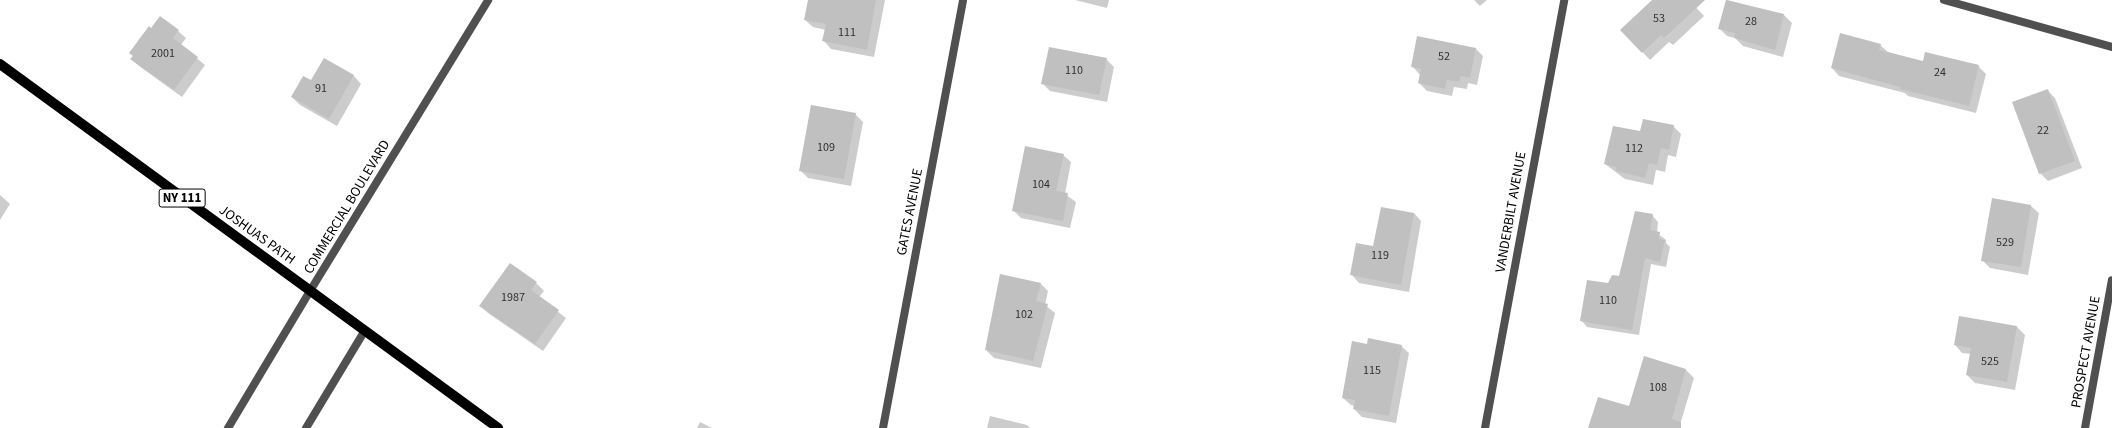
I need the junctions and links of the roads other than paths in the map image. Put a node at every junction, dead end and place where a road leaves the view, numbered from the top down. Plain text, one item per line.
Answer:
1 (488, 0) edge
2 (962, 0) edge
3 (1564, 0) edge
4 (1944, 0) edge
5 (2112, 47) edge
6 (0, 64) edge
7 (2112, 280) edge
8 (310, 291) junction
9 (364, 332) junction
10 (228, 428) edge
11 (306, 428) edge
12 (498, 428) edge
13 (882, 428) edge
14 (1485, 428) edge
15 (2085, 428) edge

1 - 8 street, COMMERCIAL BOULEVARD
2 - 13 street, GATES AVENUE
3 - 14 street, VANDERBILT AVENUE
4 - 5 street
6 - 8 main road, JOSHUAS PATH / NY 111
7 - 15 street, PROSPECT AVENUE
8 - 9 main road, JOSHUAS PATH / NY 111
8 - 10 street, COMMERCIAL BOULEVARD
9 - 11 street
9 - 12 main road, JOSHUAS PATH / NY 111

